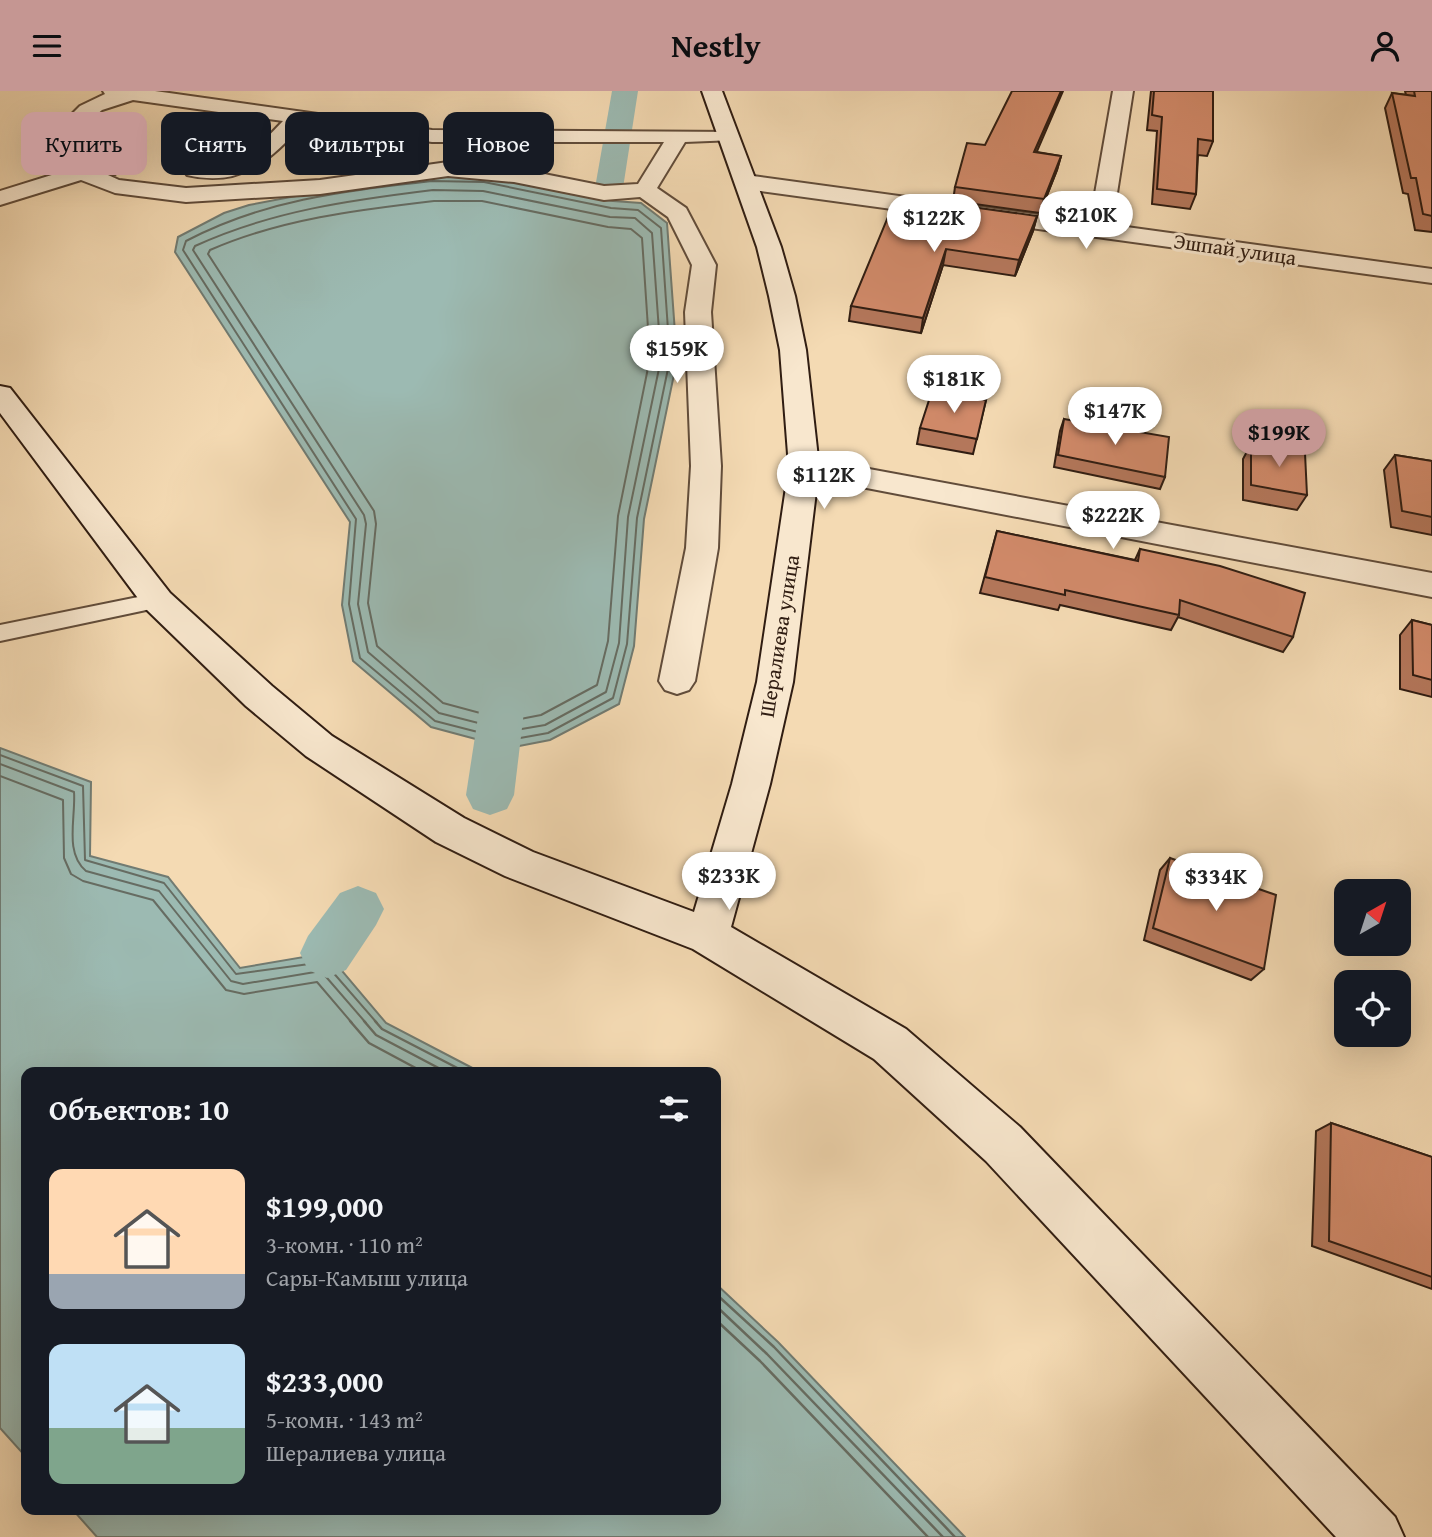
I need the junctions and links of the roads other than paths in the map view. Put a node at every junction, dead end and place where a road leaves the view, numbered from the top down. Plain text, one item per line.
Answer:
1 (712, 91) edge
2 (1123, 91) edge
3 (123, 92) edge
4 (85, 112) edge
5 (285, 115) edge
6 (285, 131) edge
7 (429, 136) edge
8 (678, 136) junction
9 (728, 137) junction
10 (271, 145) edge
11 (75, 175) edge
12 (87, 175) edge
13 (746, 182) junction
14 (645, 190) junction
15 (0, 198) edge
16 (1100, 230) junction
17 (1432, 276) edge
18 (0, 394) edge
19 (804, 467) junction
20 (1432, 585) edge
21 (158, 601) junction
22 (0, 633) edge
23 (677, 681) dead end
24 (708, 936) junction
25 (1375, 1537) edge

1 - 9 street, Шералиева улица
2 - 16 street
3 - 4 street
3 - 5 street
6 - 10 street
7 - 8 street
8 - 9 street
8 - 14 street
9 - 13 street, Шералиева улица
11 - 15 street
12 - 14 street
13 - 16 street, Эшпай улица
13 - 19 street, Шералиева улица
14 - 23 street
16 - 17 street, Эшпай улица
18 - 21 street
19 - 20 street
19 - 24 street, Шералиева улица
21 - 22 lane
21 - 24 street
24 - 25 street

